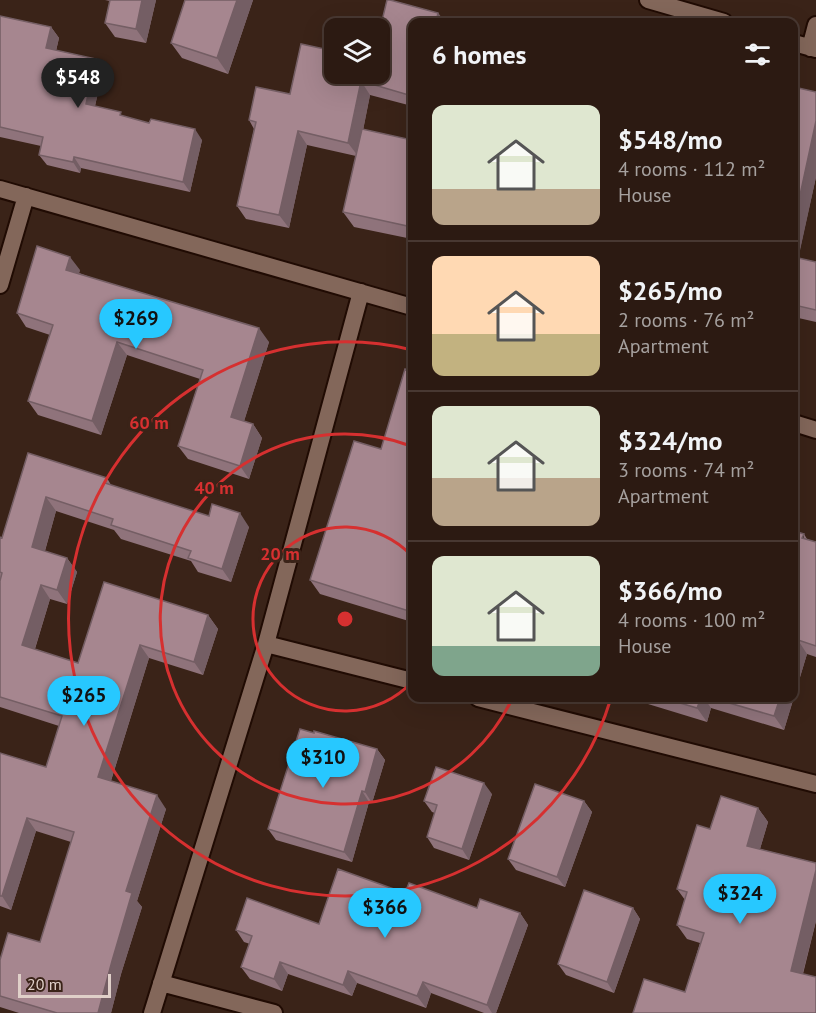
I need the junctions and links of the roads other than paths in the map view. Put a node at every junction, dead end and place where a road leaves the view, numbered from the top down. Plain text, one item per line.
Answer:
1 (648, 0) edge
2 (710, 18) edge
3 (816, 26) edge
4 (806, 46) edge
5 (0, 189) edge
6 (26, 196) junction
7 (0, 285) edge
8 (361, 292) junction
9 (408, 306) edge
10 (798, 424) edge
11 (816, 430) edge
12 (266, 644) junction
13 (408, 680) edge
14 (494, 702) edge
15 (816, 784) edge
16 (161, 983) junction
17 (152, 1013) edge
18 (274, 1013) edge

1 - 2 street
3 - 4 street
5 - 6 street
6 - 7 street
6 - 8 street
8 - 9 street
8 - 12 street
10 - 11 street
12 - 13 street
12 - 16 street
14 - 15 street
16 - 17 street
16 - 18 street

